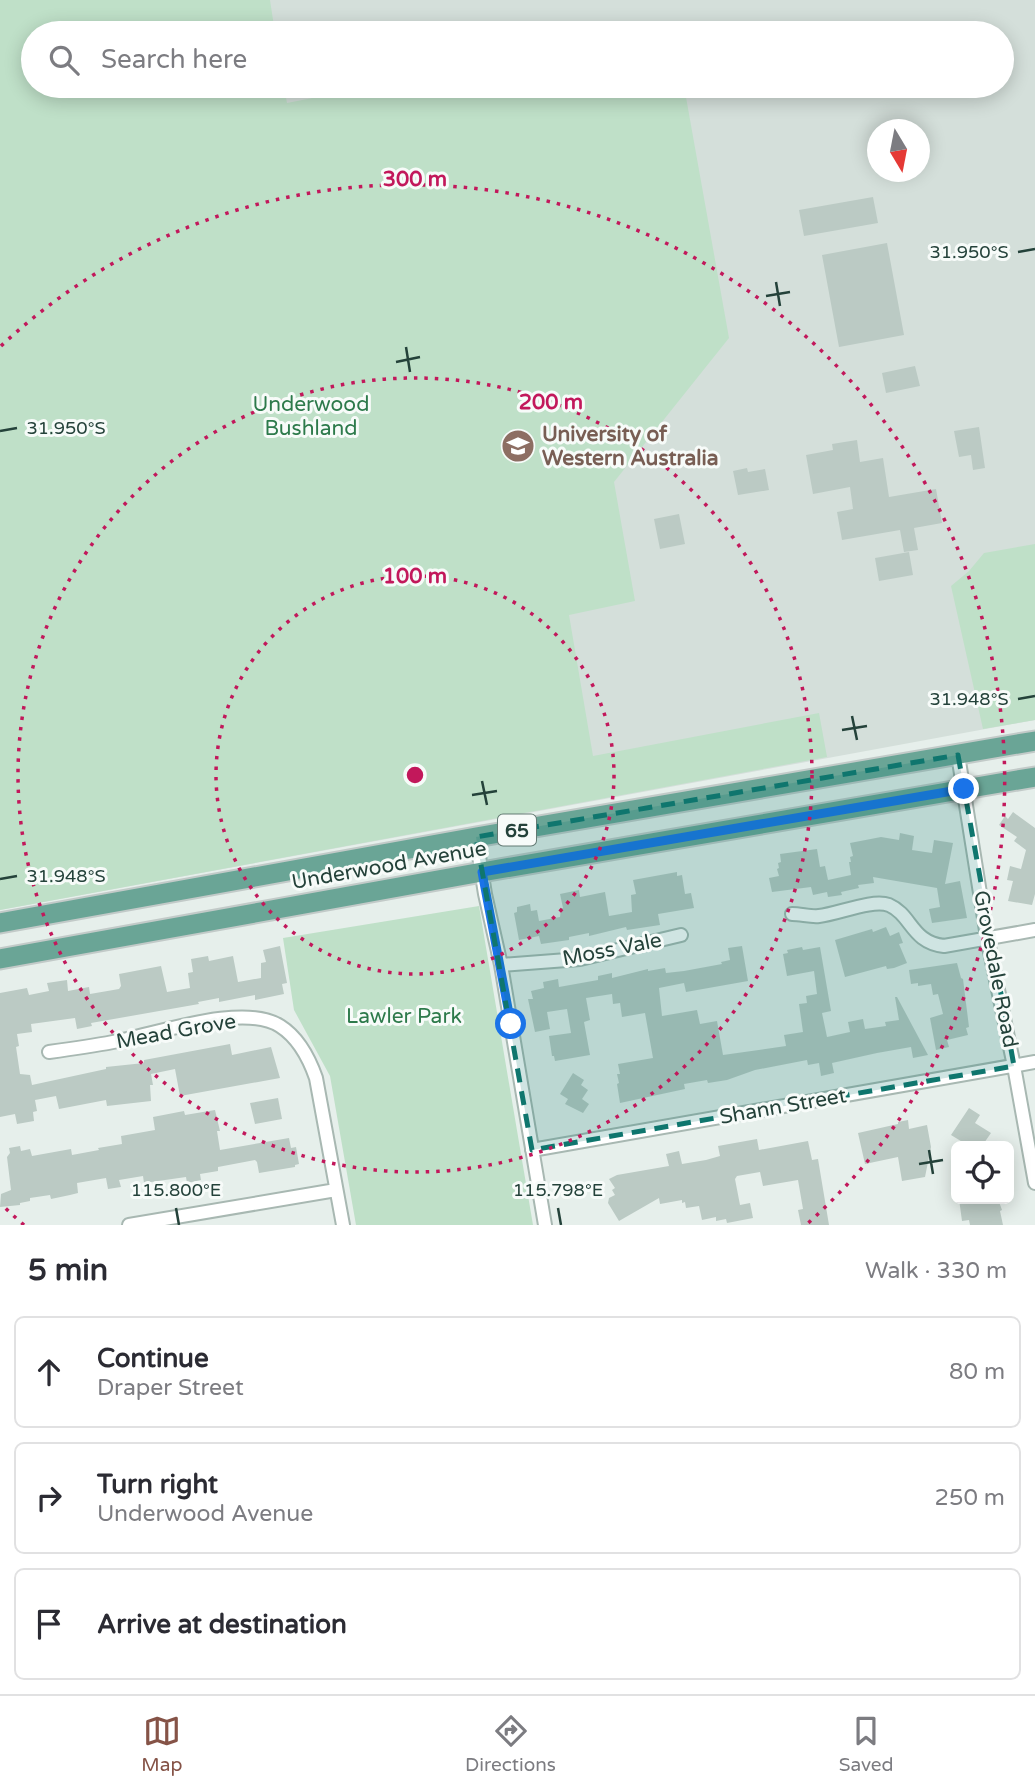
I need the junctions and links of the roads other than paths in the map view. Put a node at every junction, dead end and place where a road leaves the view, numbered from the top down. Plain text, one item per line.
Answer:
1 (1035, 741) edge
2 (958, 755) junction
3 (1035, 777) edge
4 (964, 789) junction
5 (476, 837) junction
6 (482, 872) junction
7 (792, 914) dead end
8 (0, 923) edge
9 (1035, 930) edge
10 (681, 935) dead end
11 (987, 937) junction
12 (0, 959) edge
13 (501, 965) junction
14 (50, 1052) dead end
15 (1035, 1062) edge
16 (1014, 1066) junction
17 (532, 1150) junction
18 (1035, 1183) edge
19 (336, 1190) junction
20 (129, 1225) edge
21 (343, 1225) edge
22 (545, 1225) edge

1 - 2 main road, Underwood Avenue / 65
2 - 4 street, Grovedale Road
2 - 5 main road, Underwood Avenue / 65
3 - 4 main road, Underwood Avenue / 65
4 - 6 main road, Underwood Avenue / 65
4 - 11 street, Grovedale Road
5 - 6 street
5 - 8 main road, Underwood Avenue / 65
6 - 12 main road, Underwood Avenue / 65
6 - 13 street
7 - 11 street
9 - 11 street
10 - 13 street, Moss Vale
11 - 16 street, Grovedale Road
13 - 17 street
14 - 19 street, Mead Grove
15 - 16 street, Shann Street
16 - 17 street, Shann Street
16 - 18 street, Grovedale Road
17 - 22 street
19 - 20 street
19 - 21 street, Mead Grove

